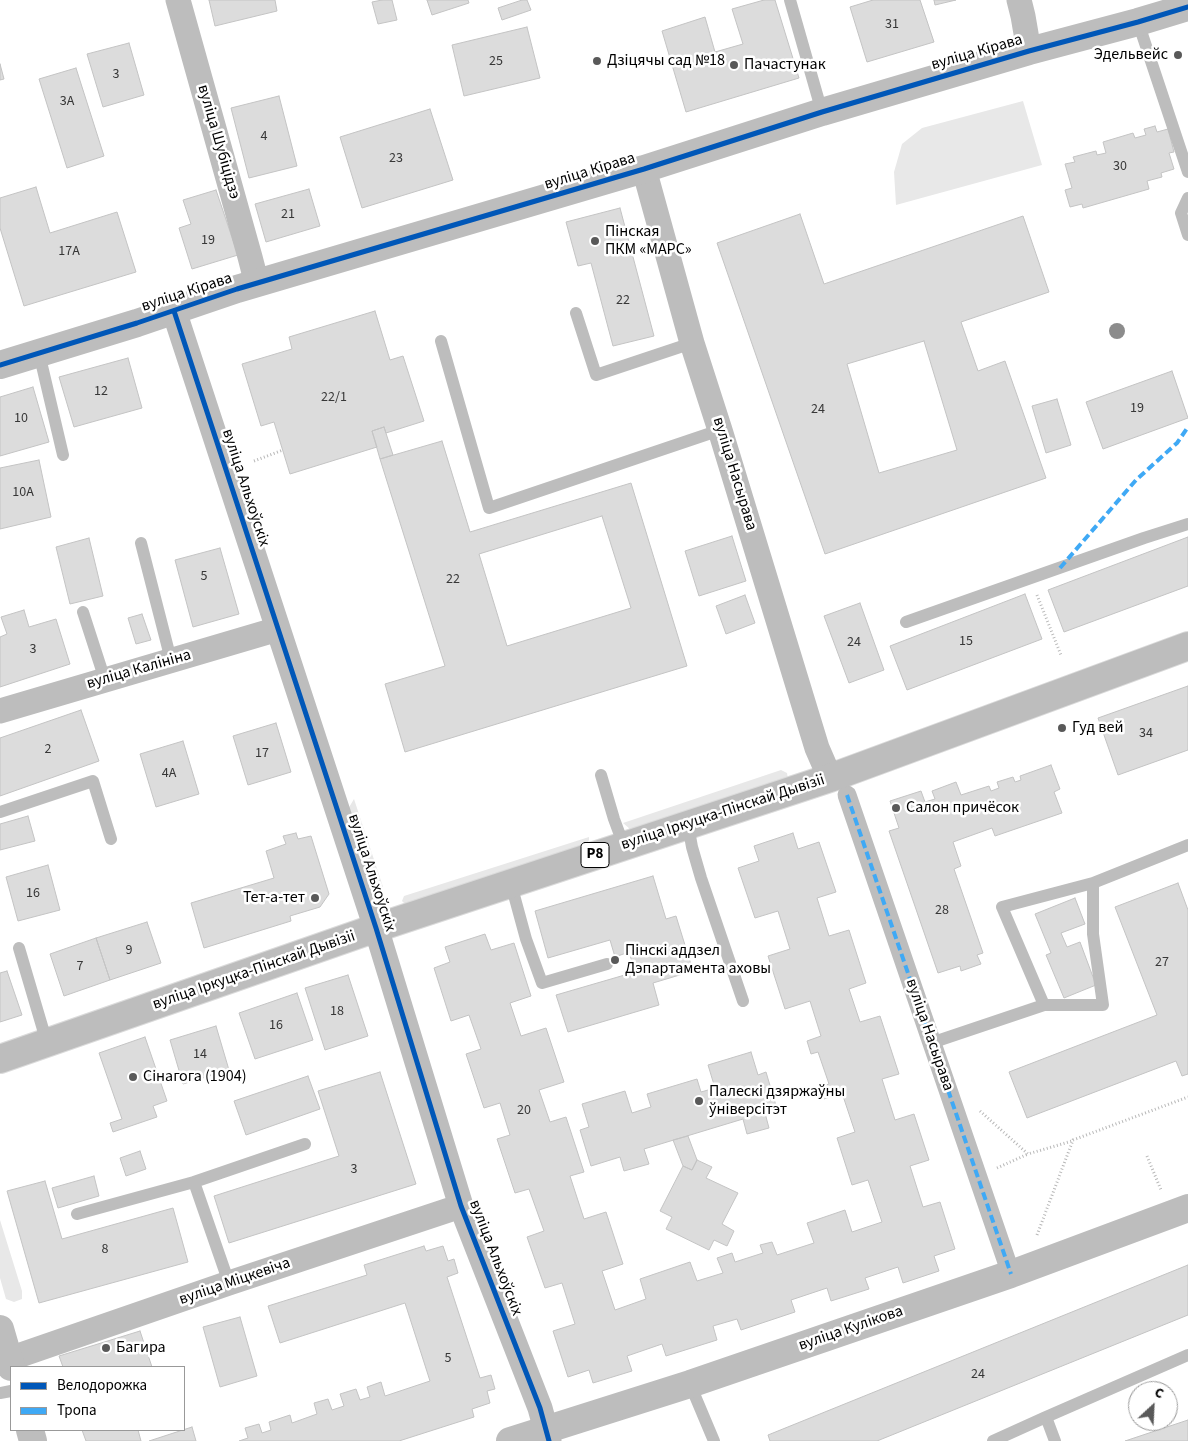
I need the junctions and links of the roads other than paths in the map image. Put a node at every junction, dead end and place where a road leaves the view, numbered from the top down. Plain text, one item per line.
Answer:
1 (178, 0) edge
2 (790, 0) edge
3 (1019, 0) edge
4 (1188, 6) edge
5 (1138, 22) junction
6 (1029, 51) junction
7 (822, 112) junction
8 (644, 169) junction
9 (1188, 172) edge
10 (1188, 198) edge
11 (1188, 235) edge
12 (257, 284) junction
13 (174, 311) junction
14 (576, 312) dead end
15 (441, 341) dead end
16 (692, 343) junction
17 (39, 353) junction
18 (0, 365) edge
19 (720, 430) junction
20 (63, 455) dead end
21 (1188, 524) edge
22 (141, 543) dead end
23 (83, 612) dead end
24 (906, 622) dead end
25 (278, 629) junction
26 (1188, 646) edge
27 (171, 660) junction
28 (105, 680) junction
29 (0, 711) edge
30 (601, 774) dead end
31 (838, 786) junction
32 (0, 812) edge
33 (688, 825) junction
34 (111, 839) dead end
35 (1188, 845) edge
36 (624, 846) junction
37 (1093, 883) junction
38 (511, 884) junction
39 (376, 928) junction
40 (18, 948) dead end
41 (607, 964) dead end
42 (743, 1001) dead end
43 (1044, 1005) junction
44 (931, 1042) junction
45 (47, 1043) junction
46 (0, 1059) edge
47 (304, 1144) dead end
48 (194, 1182) junction
49 (461, 1206) junction
50 (1179, 1211) edge
51 (76, 1214) dead end
52 (1009, 1267) junction
53 (229, 1283) junction
54 (0, 1329) edge
55 (1188, 1355) edge
56 (10, 1363) edge
57 (690, 1384) junction
58 (1046, 1417) junction
59 (547, 1435) edge
60 (510, 1441) edge
61 (714, 1441) edge
62 (992, 1441) edge
63 (1055, 1441) edge

1 - 12 street, вуліца Шубіцідзэ
2 - 7 lane
3 - 6 street
4 - 5 street, вуліца Кірава
5 - 6 street, вуліца Кірава
5 - 9 lane
6 - 7 street, вуліца Кірава
7 - 8 street, вуліца Кірава
8 - 12 street, вуліца Кірава
8 - 16 street, вуліца Насырава
10 - 11 lane
12 - 13 street, вуліца Кірава
13 - 17 street, вуліца Кірава
13 - 25 street, вуліца Альхоўскіх
14 - 16 lane
15 - 19 lane
16 - 19 street, вуліца Насырава
17 - 18 street, вуліца Кірава
17 - 20 lane
19 - 31 street, вуліца Насырава
21 - 24 lane
22 - 27 lane
23 - 28 lane
25 - 27 street, вуліца Калініна
25 - 39 street, вуліца Альхоўскіх
26 - 31 street, вуліца Іркуцка-Пінскай Дывізіі / Р8
27 - 28 street, вуліца Калініна
28 - 29 street, вуліца Калініна
30 - 36 lane
31 - 33 street, вуліца Іркуцка-Пінскай Дывізіі / Р8
31 - 44 street, вуліца Насырава
32 - 34 lane
33 - 36 street, вуліца Іркуцка-Пінскай Дывізіі / Р8
33 - 42 lane
35 - 37 lane
36 - 38 street, вуліца Іркуцка-Пінскай Дывізіі / Р8
37 - 43 lane
37 - 43 lane
38 - 39 street, вуліца Іркуцка-Пінскай Дывізіі / Р8
38 - 41 lane
39 - 45 street, вуліца Іркуцка-Пінскай Дывізіі / Р8
39 - 49 street, вуліца Альхоўскіх
40 - 45 lane
43 - 44 lane
44 - 52 street, вуліца Насырава
45 - 46 street, вуліца Іркуцка-Пінскай Дывізіі / Р8
47 - 48 lane
48 - 51 lane
48 - 53 lane
49 - 53 street, вуліца Міцкевіча
49 - 59 street, вуліца Альхоўскіх
50 - 52 street, вуліца Кулікова
52 - 57 street, вуліца Кулікова
53 - 56 street, вуліца Міцкевіча
54 - 56 street
55 - 58 lane
57 - 59 street, вуліца Кулікова
57 - 61 lane
58 - 62 lane
58 - 63 lane
59 - 60 street, вуліца Кулікова

